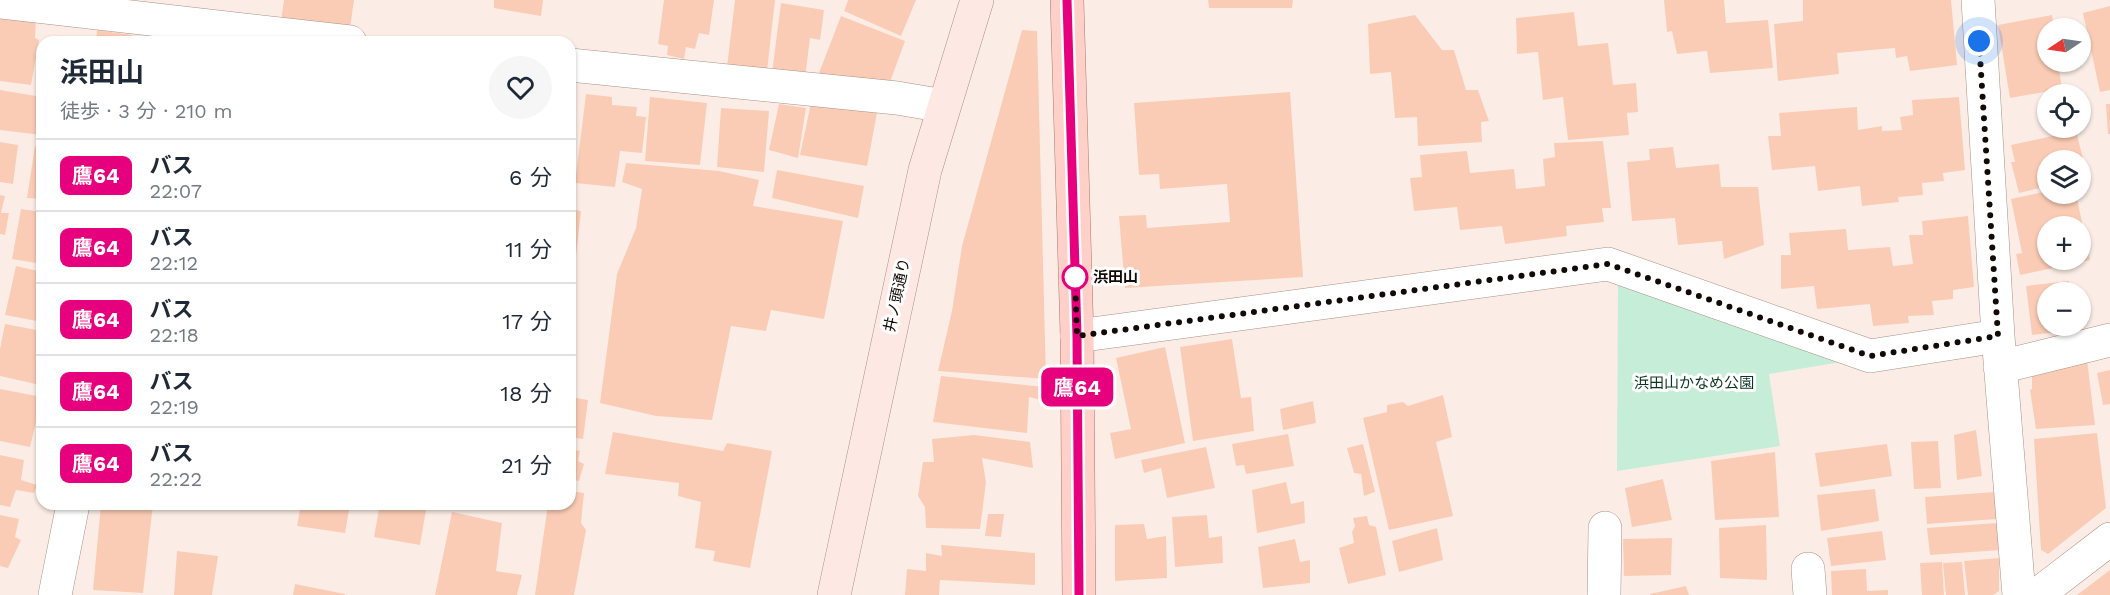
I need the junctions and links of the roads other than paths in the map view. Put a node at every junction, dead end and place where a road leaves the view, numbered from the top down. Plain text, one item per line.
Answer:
1 (977, 0) edge
2 (1066, 0) edge
3 (1978, 0) edge
4 (0, 2) edge
5 (298, 36) edge
6 (576, 66) edge
7 (944, 106) junction
8 (1077, 336) junction
9 (2110, 340) edge
10 (1999, 351) junction
11 (73, 510) edge
12 (1605, 528) dead end
13 (2110, 539) edge
14 (55, 595) edge
15 (834, 595) edge
16 (1079, 595) edge
17 (1604, 595) edge
18 (2019, 595) edge
19 (2037, 595) edge

1 - 7 main road, 井ノ頭通り
2 - 8 main road
3 - 10 street
4 - 5 street
6 - 7 street
7 - 15 main road, 井ノ頭通り
8 - 10 street
8 - 16 main road
9 - 10 street
10 - 18 street
11 - 14 street
12 - 17 street
13 - 19 street

